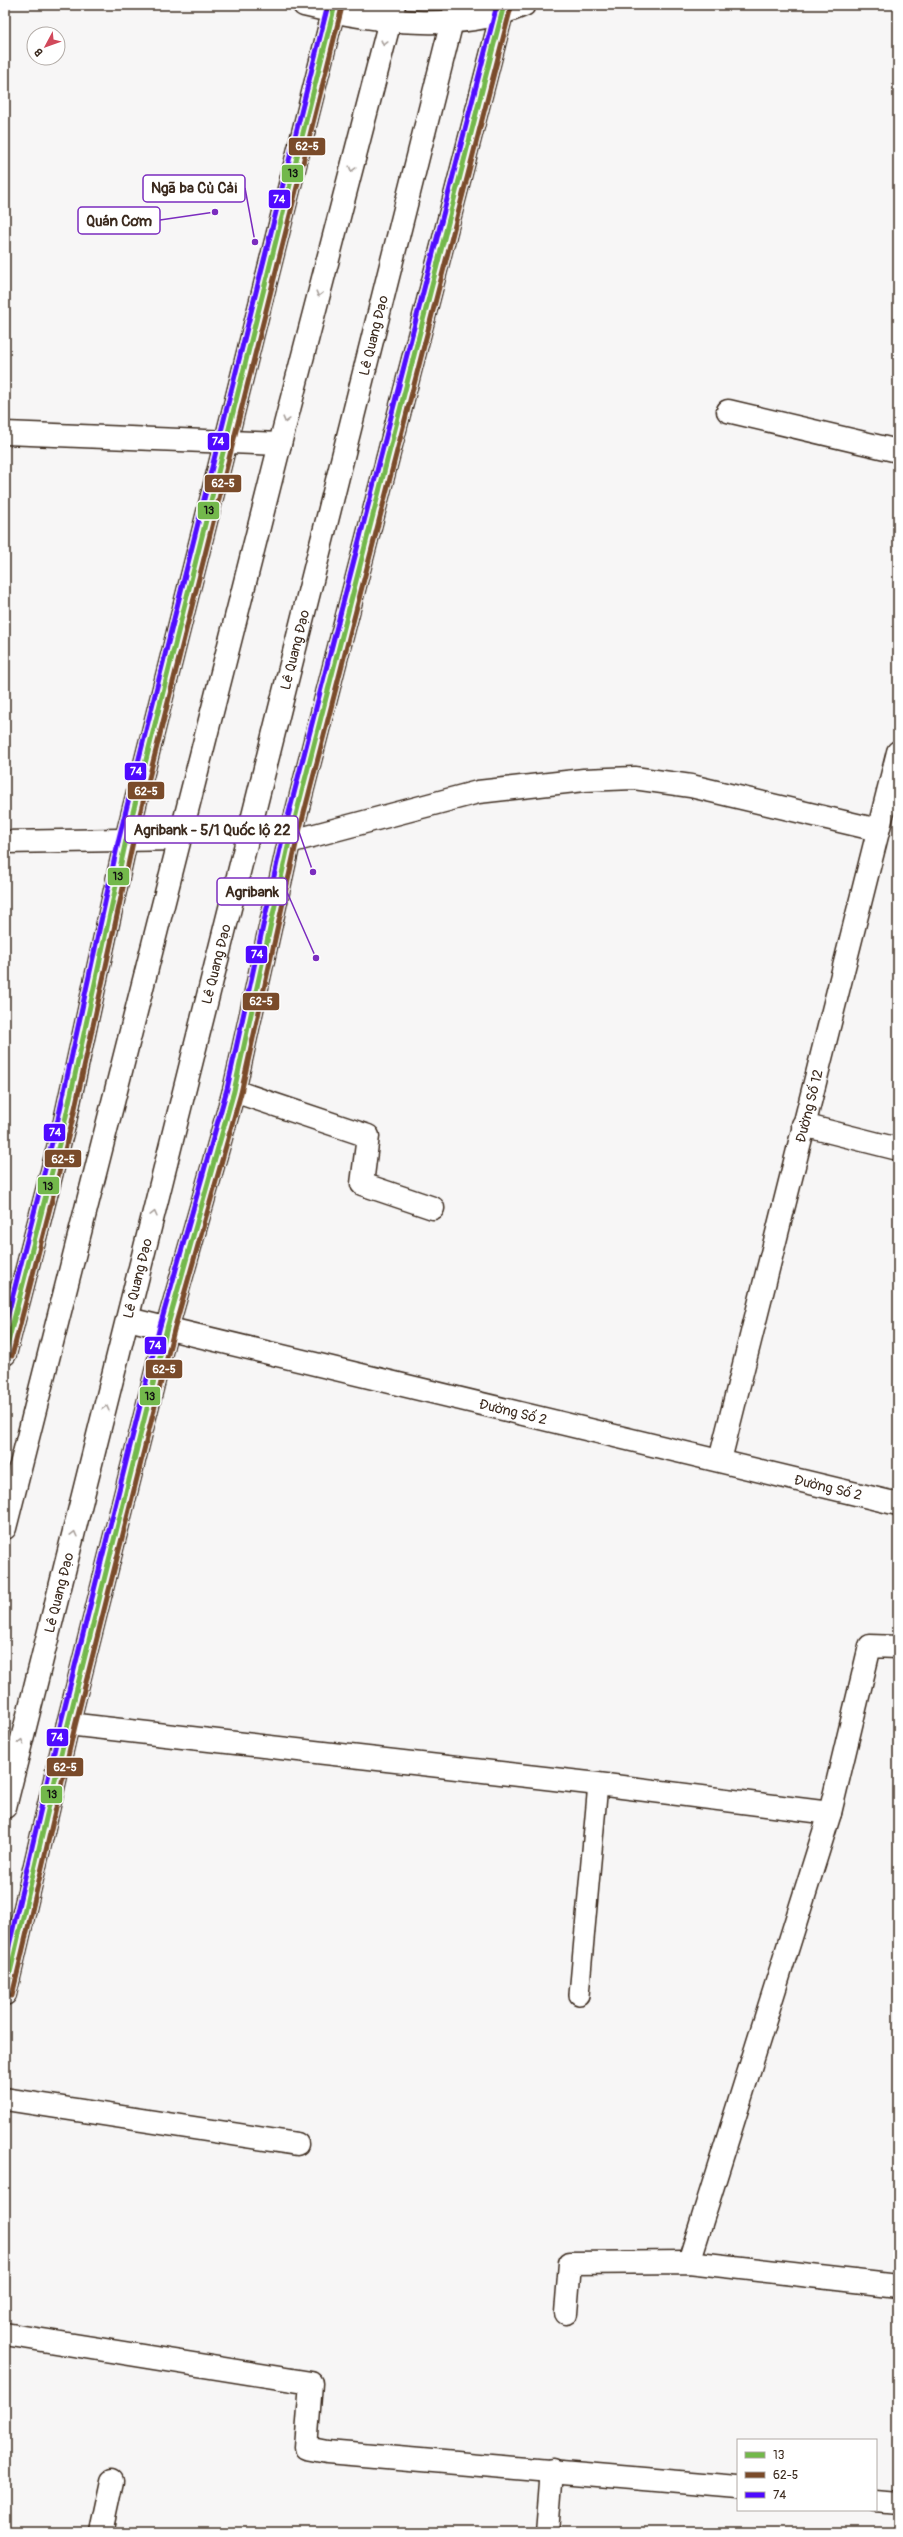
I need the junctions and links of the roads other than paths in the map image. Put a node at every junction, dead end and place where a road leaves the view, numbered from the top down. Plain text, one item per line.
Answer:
1 (304, 5) edge
2 (524, 5) edge
3 (335, 8) edge
4 (502, 10) edge
5 (392, 13) edge
6 (455, 13) edge
7 (728, 412) dead end
8 (5, 433) edge
9 (226, 443) junction
10 (280, 444) junction
11 (898, 451) edge
12 (898, 752) edge
13 (878, 830) junction
14 (179, 839) junction
15 (126, 840) junction
16 (5, 842) edge
17 (289, 842) junction
18 (234, 1091) junction
19 (803, 1125) junction
20 (898, 1149) edge
21 (433, 1208) dead end
22 (128, 1319) junction
23 (167, 1328) junction
24 (5, 1354) edge
25 (720, 1460) junction
26 (898, 1504) edge
27 (5, 1528) edge
28 (898, 1647) edge
29 (68, 1724) junction
30 (598, 1784) junction
31 (5, 1807) edge
32 (830, 1813) junction
33 (5, 1994) edge
34 (579, 1995) dead end
35 (5, 2099) edge
36 (297, 2144) dead end
37 (689, 2262) junction
38 (898, 2286) edge
39 (566, 2313) dead end
40 (5, 2334) edge
41 (552, 2470) junction
42 (112, 2481) dead end
43 (737, 2487) edge
44 (877, 2500) edge
45 (898, 2502) edge
46 (100, 2532) edge
47 (547, 2532) edge

1 - 3 main road
2 - 4 main road
3 - 5 main road
3 - 9 main road
4 - 6 main road
4 - 17 main road
5 - 6 main road
5 -> 10 main road
22 -> 6 main road, Lê Quang Đạo
7 - 11 main road
8 - 9 main road
9 - 10 main road
9 - 15 main road
10 - 14 main road
12 - 13 main road, Đường Số 12
13 - 17 main road
13 - 19 main road, Đường Số 12
14 - 15 main road
14 - 27 main road
15 - 16 main road
15 - 24 main road
17 - 18 main road
18 - 21 main road
18 - 23 main road
19 - 20 main road
19 - 25 main road, Đường Số 12
22 - 23 main road, Đường Số 2
31 -> 22 main road, Lê Quang Đạo
23 - 25 main road, Đường Số 2
23 - 29 main road
25 - 26 main road, Đường Số 2
28 - 32 main road
29 - 30 main road
29 - 33 main road
30 - 32 main road
30 - 34 lane
32 - 37 main road
35 - 36 main road
37 - 38 main road
37 - 39 main road
40 - 41 main road
41 - 43 main road
41 - 47 main road
42 - 46 main road
44 - 45 main road

